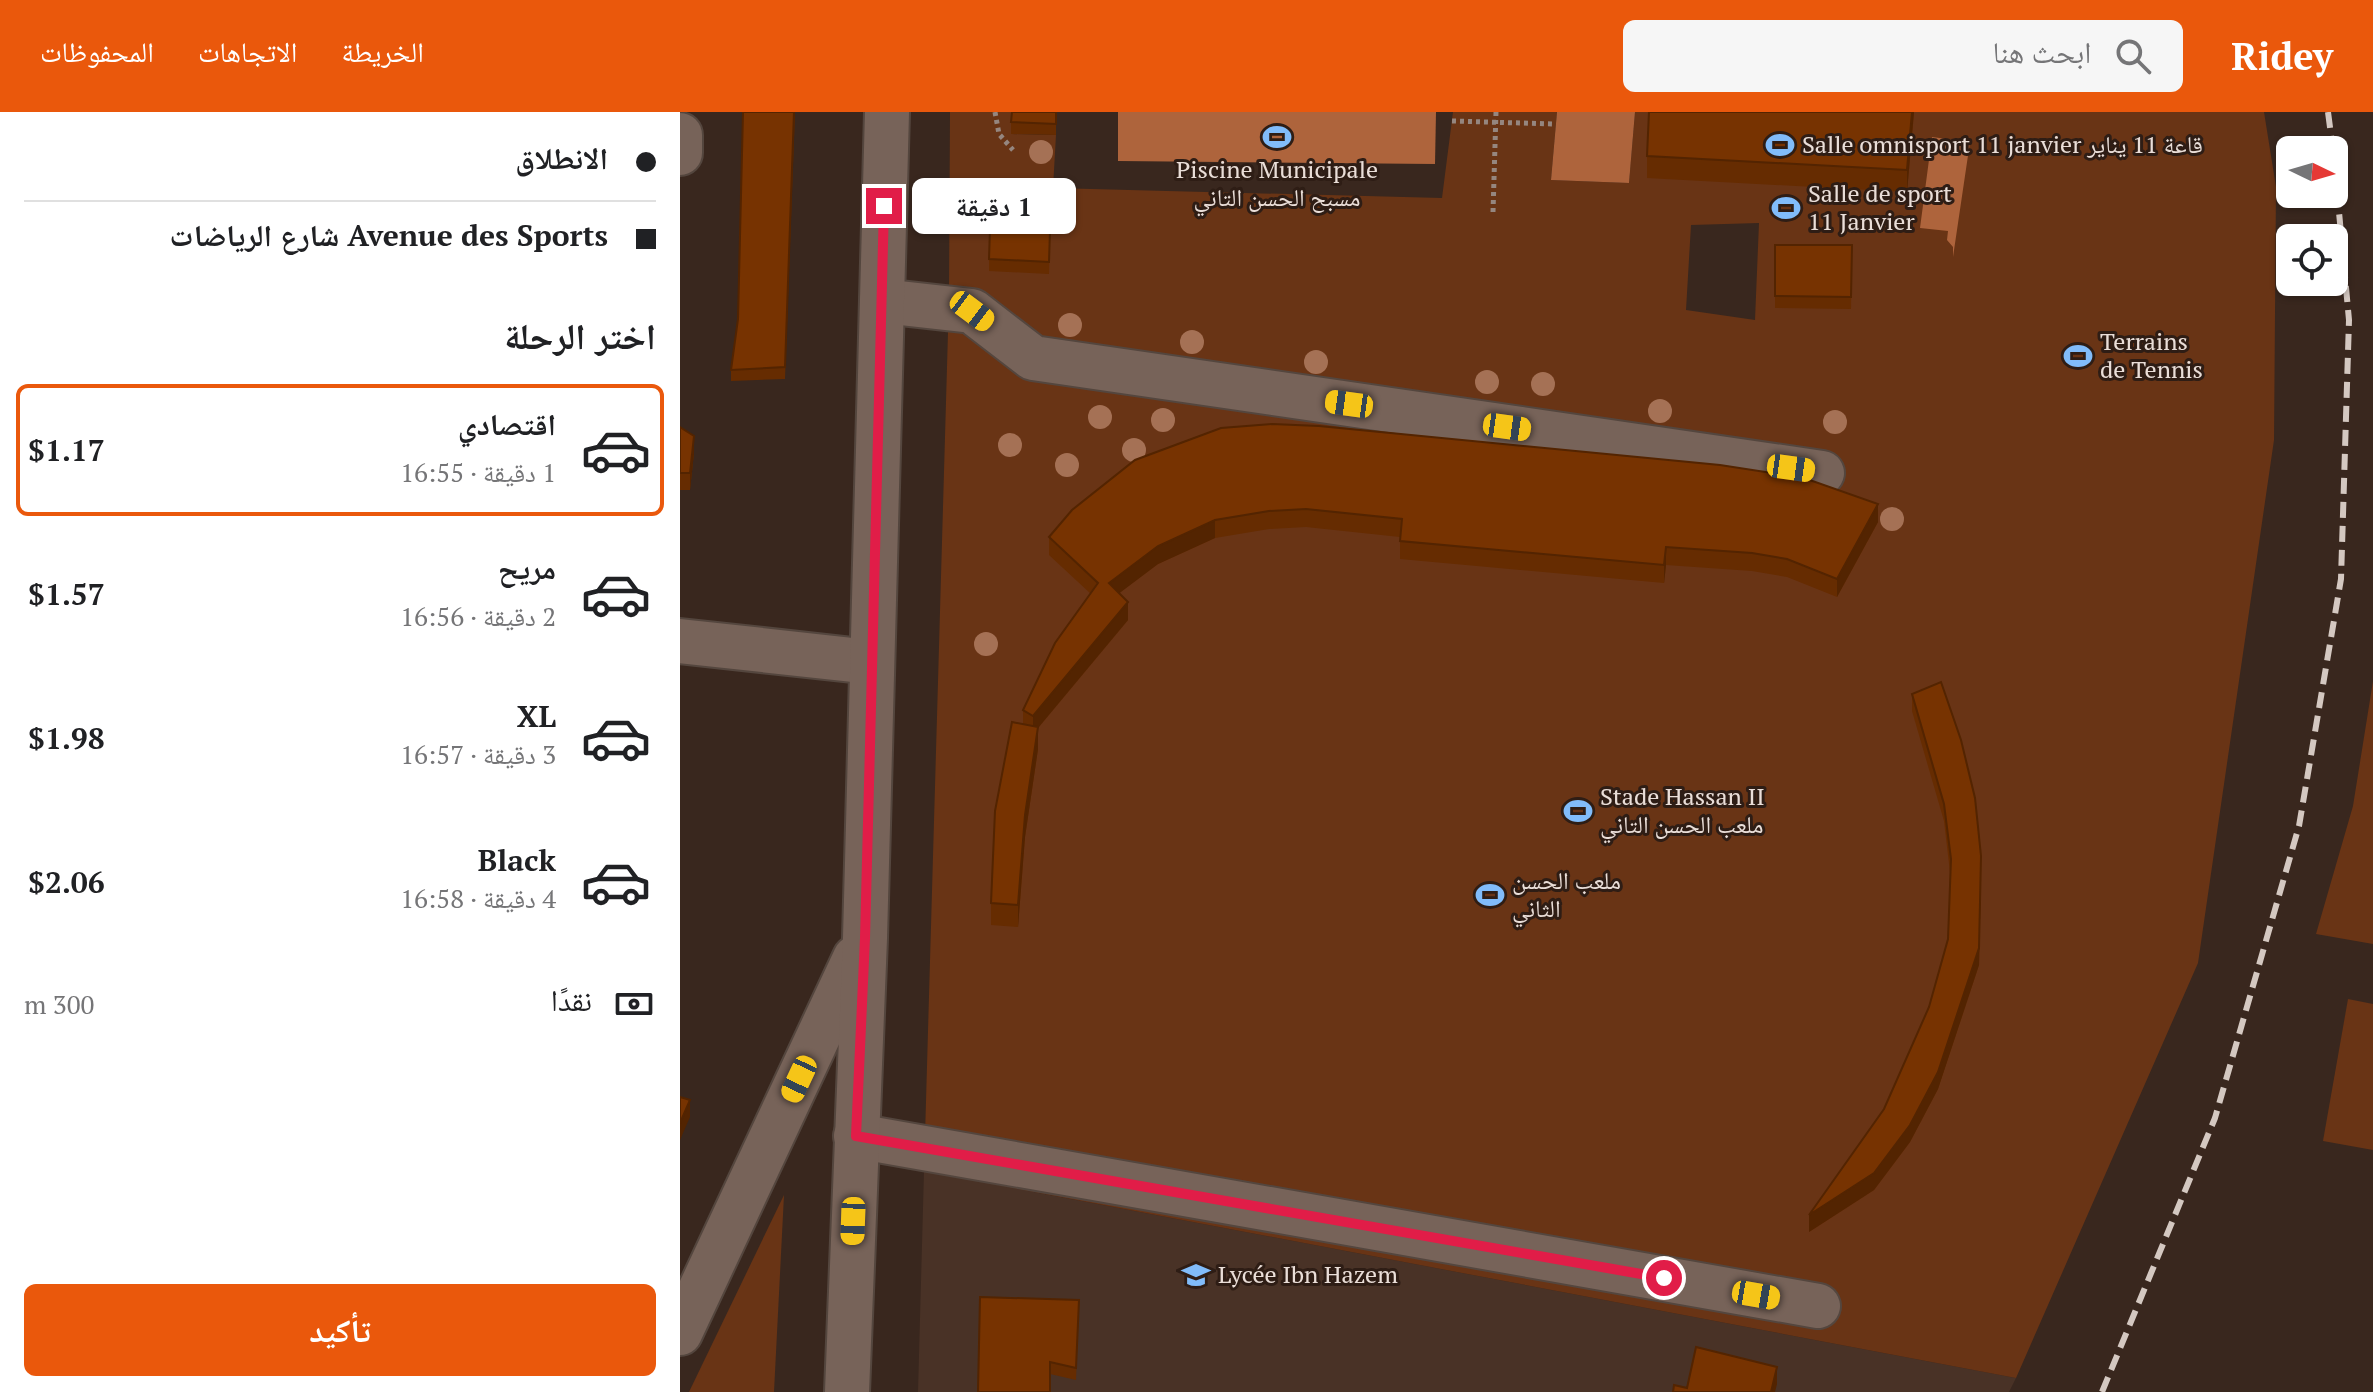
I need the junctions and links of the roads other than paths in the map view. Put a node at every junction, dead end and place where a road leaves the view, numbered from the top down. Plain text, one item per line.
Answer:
1 (887, 112) edge
2 (680, 135) edge
3 (680, 153) edge
4 (882, 301) junction
5 (1822, 473) dead end
6 (680, 641) edge
7 (871, 662) junction
8 (865, 938) junction
9 (856, 1136) junction
10 (1818, 1306) dead end
11 (680, 1333) edge
12 (847, 1392) edge

1 - 4 street
2 - 3 street
4 - 5 street
4 - 7 street
6 - 7 street
7 - 8 street
8 - 9 street
8 - 11 street
9 - 10 street
9 - 12 street

